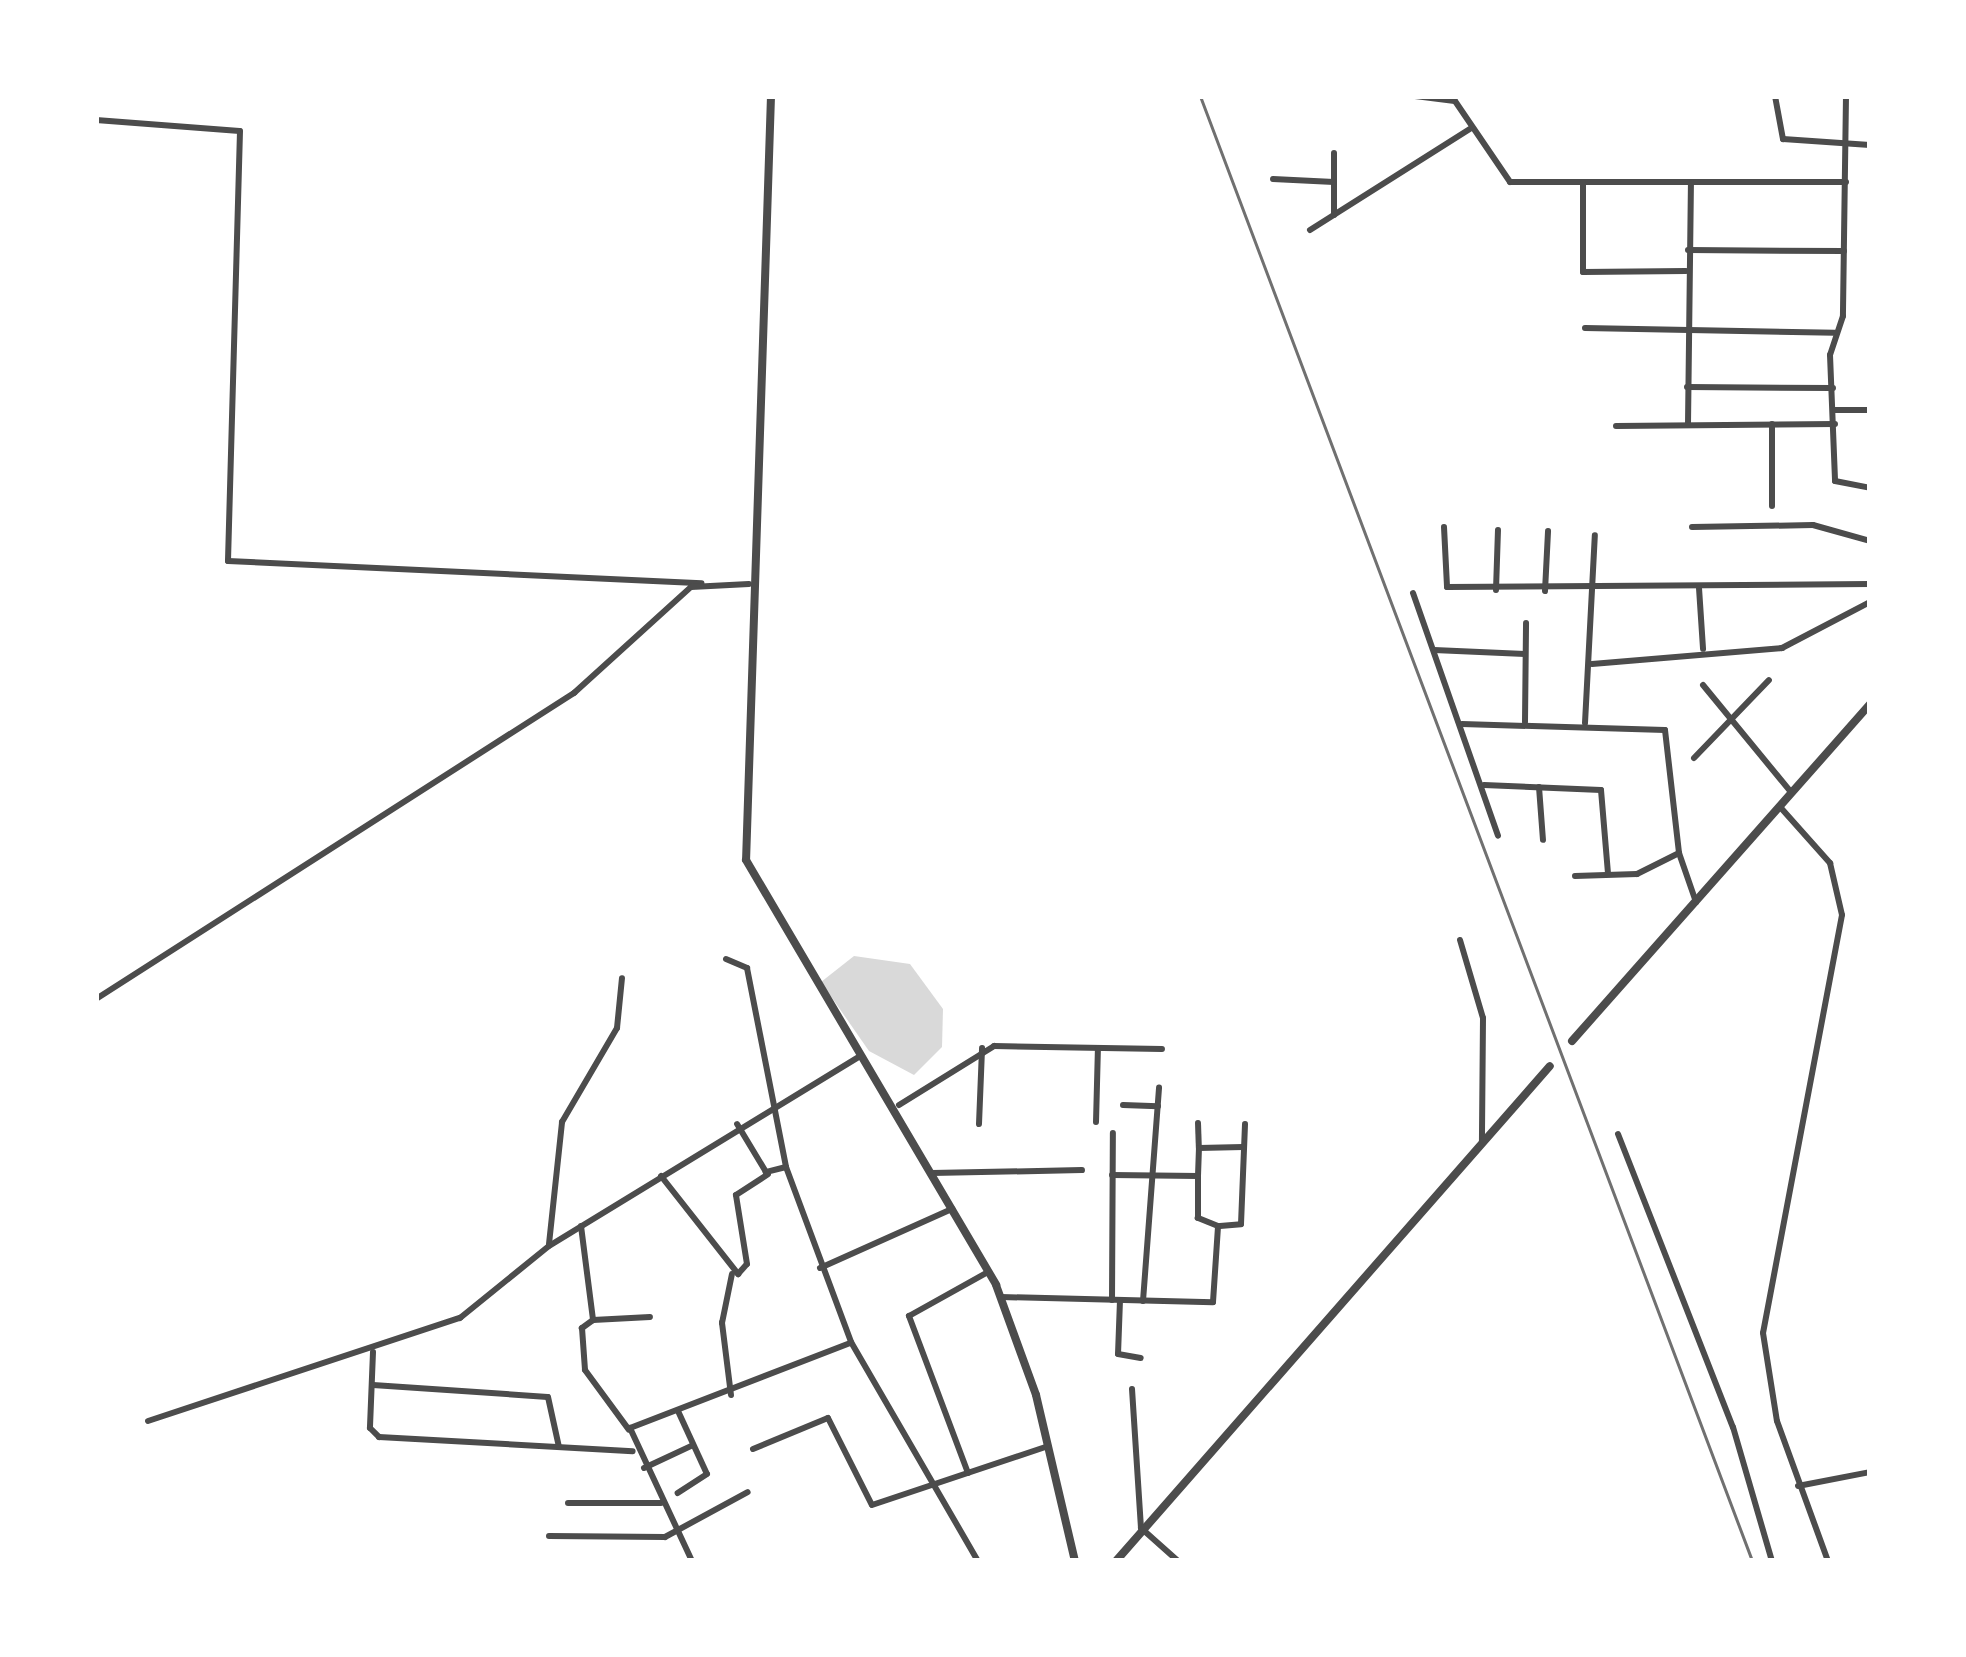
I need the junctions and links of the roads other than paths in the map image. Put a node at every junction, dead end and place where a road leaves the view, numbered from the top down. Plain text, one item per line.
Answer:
1 (771, 96) edge
2 (1415, 96) edge
3 (1775, 96) edge
4 (1846, 96) edge
5 (96, 119) edge
6 (1471, 129) junction
7 (1847, 145) junction
8 (1870, 145) edge
9 (1334, 153) dead end
10 (1274, 179) dead end
11 (1334, 182) junction
12 (1690, 182) junction
13 (1846, 182) junction
14 (1583, 183) junction
15 (1334, 215) junction
16 (1310, 230) dead end
17 (1688, 250) junction
18 (1844, 251) junction
19 (1688, 271) junction
20 (1585, 328) dead end
21 (1685, 329) junction
22 (1835, 333) junction
23 (1687, 387) junction
24 (1833, 388) junction
25 (1835, 410) junction
26 (1870, 410) edge
27 (1688, 424) junction
28 (1772, 424) junction
29 (1835, 424) junction
30 (1616, 426) dead end
31 (1870, 488) edge
32 (1772, 506) dead end
33 (1444, 527) dead end
34 (1692, 527) dead end
35 (1498, 530) dead end
36 (1548, 531) dead end
37 (1595, 535) dead end
38 (1870, 542) edge
39 (701, 583) junction
40 (749, 584) junction
41 (1870, 584) edge
42 (1700, 588) junction
43 (1496, 590) junction
44 (1593, 590) junction
45 (1545, 591) junction
46 (1413, 593) dead end
47 (1870, 602) edge
48 (1526, 623) dead end
49 (1703, 649) junction
50 (1434, 650) junction
51 (1525, 654) junction
52 (1592, 664) junction
53 (1769, 680) dead end
54 (1702, 685) dead end
55 (1870, 704) edge
56 (1734, 714) junction
57 (1525, 722) junction
58 (1585, 723) junction
59 (1462, 724) junction
60 (1694, 758) dead end
61 (1484, 785) junction
62 (1539, 787) junction
63 (1792, 795) junction
64 (1780, 808) junction
65 (1498, 836) dead end
66 (1544, 840) dead end
67 (1679, 853) junction
68 (1609, 874) junction
69 (1575, 876) dead end
70 (1696, 902) junction
71 (1460, 940) dead end
72 (726, 959) dead end
73 (622, 978) dead end
74 (96, 999) edge
75 (1572, 1041) dead end
76 (982, 1048) junction
77 (1098, 1048) junction
78 (1162, 1049) dead end
79 (859, 1057) junction
80 (1550, 1066) dead end
81 (1159, 1088) dead end
82 (777, 1102) junction
83 (898, 1105) junction
84 (1123, 1105) dead end
85 (1159, 1106) junction
86 (1096, 1121) dead end
87 (1198, 1123) dead end
88 (736, 1124) junction
89 (980, 1124) dead end
90 (1245, 1124) dead end
91 (1113, 1133) dead end
92 (1618, 1134) dead end
93 (1482, 1145) junction
94 (1243, 1147) junction
95 (1199, 1148) junction
96 (786, 1167) junction
97 (1082, 1170) dead end
98 (932, 1173) junction
99 (768, 1174) junction
100 (1112, 1175) junction
101 (662, 1176) junction
102 (1154, 1176) junction
103 (1198, 1176) junction
104 (952, 1209) junction
105 (581, 1226) junction
106 (1218, 1226) junction
107 (549, 1246) junction
108 (820, 1268) junction
109 (988, 1272) junction
110 (732, 1274) junction
111 (1001, 1297) junction
112 (1116, 1300) junction
113 (1143, 1301) junction
114 (650, 1317) dead end
115 (593, 1320) junction
116 (851, 1342) junction
117 (373, 1352) junction
118 (1141, 1358) dead end
119 (373, 1385) junction
120 (1132, 1389) dead end
121 (731, 1396) junction
122 (678, 1411) junction
123 (148, 1421) dead end
124 (629, 1430) junction
125 (693, 1445) junction
126 (1048, 1446) junction
127 (559, 1448) junction
128 (753, 1449) dead end
129 (635, 1451) junction
130 (644, 1468) junction
131 (1870, 1472) edge
132 (968, 1473) junction
133 (1798, 1486) junction
134 (926, 1487) junction
135 (748, 1492) dead end
136 (678, 1493) dead end
137 (661, 1502) junction
138 (568, 1503) dead end
139 (1141, 1528) junction
140 (677, 1531) junction
141 (549, 1536) dead end
142 (692, 1561) edge
143 (978, 1561) edge
144 (1075, 1561) edge
145 (1116, 1561) edge
146 (1178, 1561) edge
147 (1772, 1561) edge
148 (1828, 1561) edge

1 - 40 street
2 - 6 street
3 - 7 street
4 - 7 street
5 - 39 street
6 - 14 street
6 - 15 street
7 - 8 street
7 - 13 street
9 - 11 street
10 - 11 street
11 - 15 street
12 - 13 street
12 - 14 street
12 - 17 street
13 - 18 street
14 - 19 street
15 - 16 street
17 - 18 street
17 - 19 street
18 - 22 street
19 - 21 street
20 - 21 street
21 - 22 street
21 - 23 street
22 - 24 street
23 - 24 street
23 - 27 street
24 - 25 street
25 - 26 street
25 - 29 street
27 - 28 street
27 - 30 street
28 - 29 street
28 - 32 street
29 - 31 street
33 - 43 street
34 - 38 street
35 - 43 street
36 - 45 street
37 - 44 street
39 - 40 street
39 - 74 street
40 - 79 street
41 - 42 street
42 - 44 street
42 - 49 street
43 - 45 street
44 - 45 street
44 - 52 street
46 - 50 street
47 - 49 street
48 - 51 street
49 - 52 street
50 - 51 street
50 - 59 street
51 - 57 street
52 - 58 street
53 - 56 street
54 - 56 street
55 - 63 street
56 - 60 street
56 - 63 street
57 - 58 street
57 - 59 street
58 - 67 street
59 - 61 street
61 - 62 street
61 - 65 street
62 - 66 street
62 - 68 street
63 - 64 street
64 - 70 street
64 - 133 street
67 - 68 street
67 - 70 street
68 - 69 street
70 - 75 street
71 - 93 street
72 - 82 street
73 - 107 street
76 - 77 street
76 - 83 street
76 - 89 street
77 - 78 street
77 - 86 street
79 - 82 street
79 - 83 street
80 - 93 street
81 - 85 street
82 - 88 street
82 - 96 street
83 - 98 street
84 - 85 street
85 - 102 street
87 - 95 street
88 - 99 street
88 - 101 street
90 - 94 street
91 - 100 street
92 - 147 street
93 - 139 street
94 - 95 street
94 - 106 street
95 - 103 street
96 - 99 street
96 - 108 street
97 - 98 street
98 - 104 street
99 - 110 street
100 - 102 street
100 - 112 street
101 - 105 street
101 - 110 street
102 - 103 street
102 - 113 street
103 - 106 street
104 - 108 street
104 - 109 street
105 - 107 street
105 - 115 street
106 - 113 street
107 - 117 street
108 - 116 street
109 - 111 street
109 - 132 street
110 - 121 street
111 - 112 street
111 - 126 street
112 - 113 street
112 - 118 street
114 - 115 street
115 - 124 street
116 - 121 street
116 - 134 street
117 - 119 street
117 - 123 street
119 - 127 street
119 - 127 street
120 - 139 street
121 - 122 street
122 - 124 street
122 - 125 street
124 - 129 street
125 - 130 street
125 - 136 street
126 - 132 street
126 - 144 street
127 - 129 street
128 - 134 street
129 - 130 street
130 - 137 street
131 - 133 street
132 - 134 street
133 - 148 street
134 - 143 street
135 - 140 street
137 - 138 street
137 - 140 street
139 - 145 street
139 - 146 street
140 - 141 street
140 - 142 street

